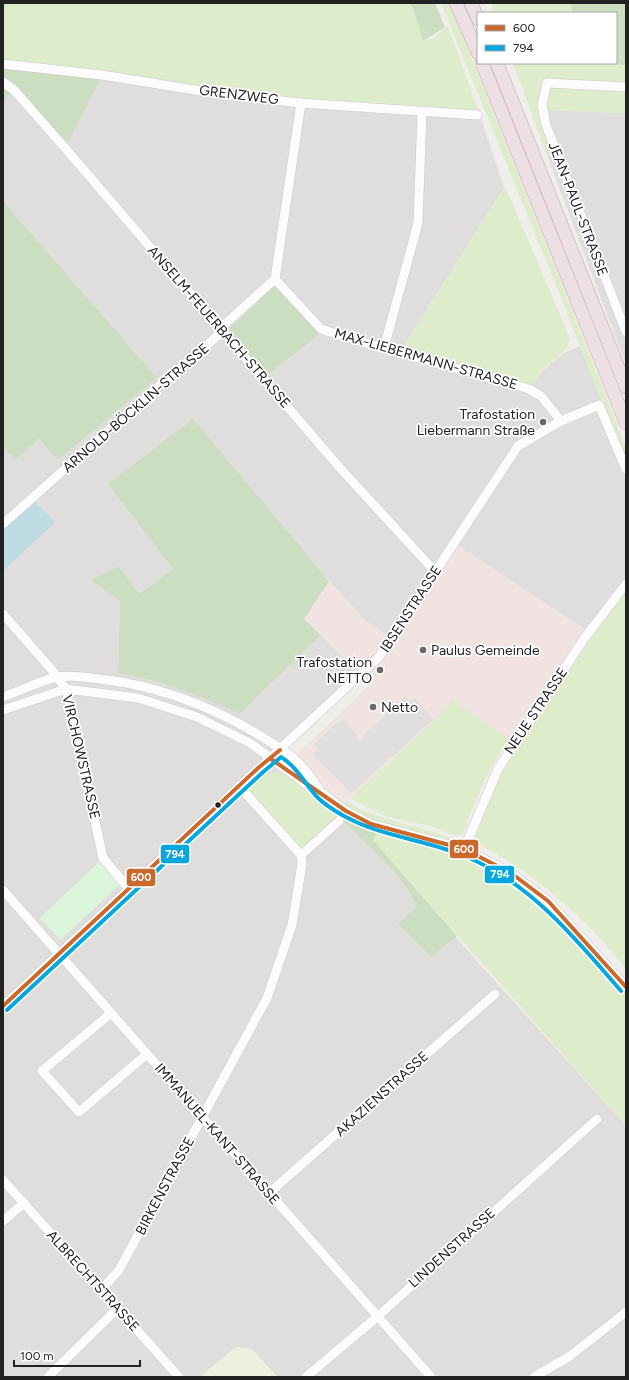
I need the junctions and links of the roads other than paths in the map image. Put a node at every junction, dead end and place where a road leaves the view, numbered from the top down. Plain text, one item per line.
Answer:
1 (456, 3) edge
2 (471, 3) edge
3 (477, 17) edge
4 (477, 51) edge
5 (3, 64) edge
6 (482, 64) edge
7 (497, 64) edge
8 (3, 82) edge
9 (626, 87) edge
10 (301, 103) junction
11 (422, 112) junction
12 (477, 115) dead end
13 (275, 279) junction
14 (224, 331) junction
15 (626, 332) edge
16 (384, 348) junction
17 (626, 387) edge
18 (560, 421) junction
19 (626, 423) edge
20 (626, 469) edge
21 (3, 524) edge
22 (436, 571) junction
23 (626, 584) edge
24 (3, 614) edge
25 (58, 677) junction
26 (66, 689) junction
27 (3, 697) edge
28 (3, 710) edge
29 (280, 750) junction
30 (271, 758) junction
31 (239, 786) junction
32 (321, 792) junction
33 (339, 821) dead end
34 (464, 849) junction
35 (301, 855) junction
36 (129, 889) junction
37 (3, 890) edge
38 (60, 954) junction
39 (626, 988) edge
40 (495, 994) dead end
41 (3, 1006) edge
42 (111, 1012) junction
43 (147, 1054) junction
44 (202, 1116) junction
45 (597, 1118) dead end
46 (3, 1180) edge
47 (269, 1193) junction
48 (24, 1203) junction
49 (3, 1221) edge
50 (102, 1290) junction
51 (118, 1308) junction
52 (626, 1312) edge
53 (377, 1317) junction
54 (48, 1377) edge
55 (179, 1377) edge
56 (306, 1377) edge
57 (430, 1377) edge
58 (534, 1377) edge

1 - 4 highway
2 - 3 highway
5 - 10 street, GRENZWEG
6 - 19 highway
7 - 17 highway
8 - 14 street, ANSELM-FEUERBACH-STRASSE
9 - 15 street, JEAN-PAUL-STRASSE
10 - 11 street, GRENZWEG
10 - 13 street
11 - 12 street, GRENZWEG
11 - 16 street
13 - 14 street, ARNOLD-BÖCKLIN-STRASSE
13 - 16 street, MAX-LIEBERMANN-STRASSE
14 - 21 street, ARNOLD-BÖCKLIN-STRASSE
14 - 22 street, ANSELM-FEUERBACH-STRASSE
16 - 18 street, MAX-LIEBERMANN-STRASSE
18 - 20 street, IBSENSTRASSE
18 - 22 street, IBSENSTRASSE
22 - 29 street, IBSENSTRASSE
23 - 34 street, NEUE STRASSE
24 - 25 street, VIRCHOWSTRASSE
25 - 26 street, VIRCHOWSTRASSE
25 - 27 street
25 - 29 street
26 - 28 street
26 - 30 street
26 - 36 street, VIRCHOWSTRASSE
29 - 30 street, IBSENSTRASSE
29 - 32 street
30 - 31 street, IBSENSTRASSE
30 - 32 street
31 - 35 street
31 - 36 street, IBSENSTRASSE
32 - 34 street
33 - 35 street
34 - 39 street
35 - 44 street, BIRKENSTRASSE
36 - 38 street, IBSENSTRASSE
37 - 38 street, IMMANUEL-KANT-STRASSE
38 - 41 street, IBSENSTRASSE
38 - 42 street, IMMANUEL-KANT-STRASSE
40 - 47 street, AKAZIENSTRASSE
42 - 43 street, IMMANUEL-KANT-STRASSE
42 - 43 street
43 - 44 street, IMMANUEL-KANT-STRASSE
44 - 47 street, IMMANUEL-KANT-STRASSE
44 - 50 street, BIRKENSTRASSE
45 - 53 street, LINDENSTRASSE
46 - 48 street, ALBRECHTSTRASSE
47 - 53 street, IMMANUEL-KANT-STRASSE
48 - 49 street
48 - 50 street, ALBRECHTSTRASSE
50 - 51 street, ALBRECHTSTRASSE
51 - 54 street
51 - 55 street, ALBRECHTSTRASSE
52 - 58 street
53 - 56 street, LINDENSTRASSE
53 - 57 street, IMMANUEL-KANT-STRASSE

